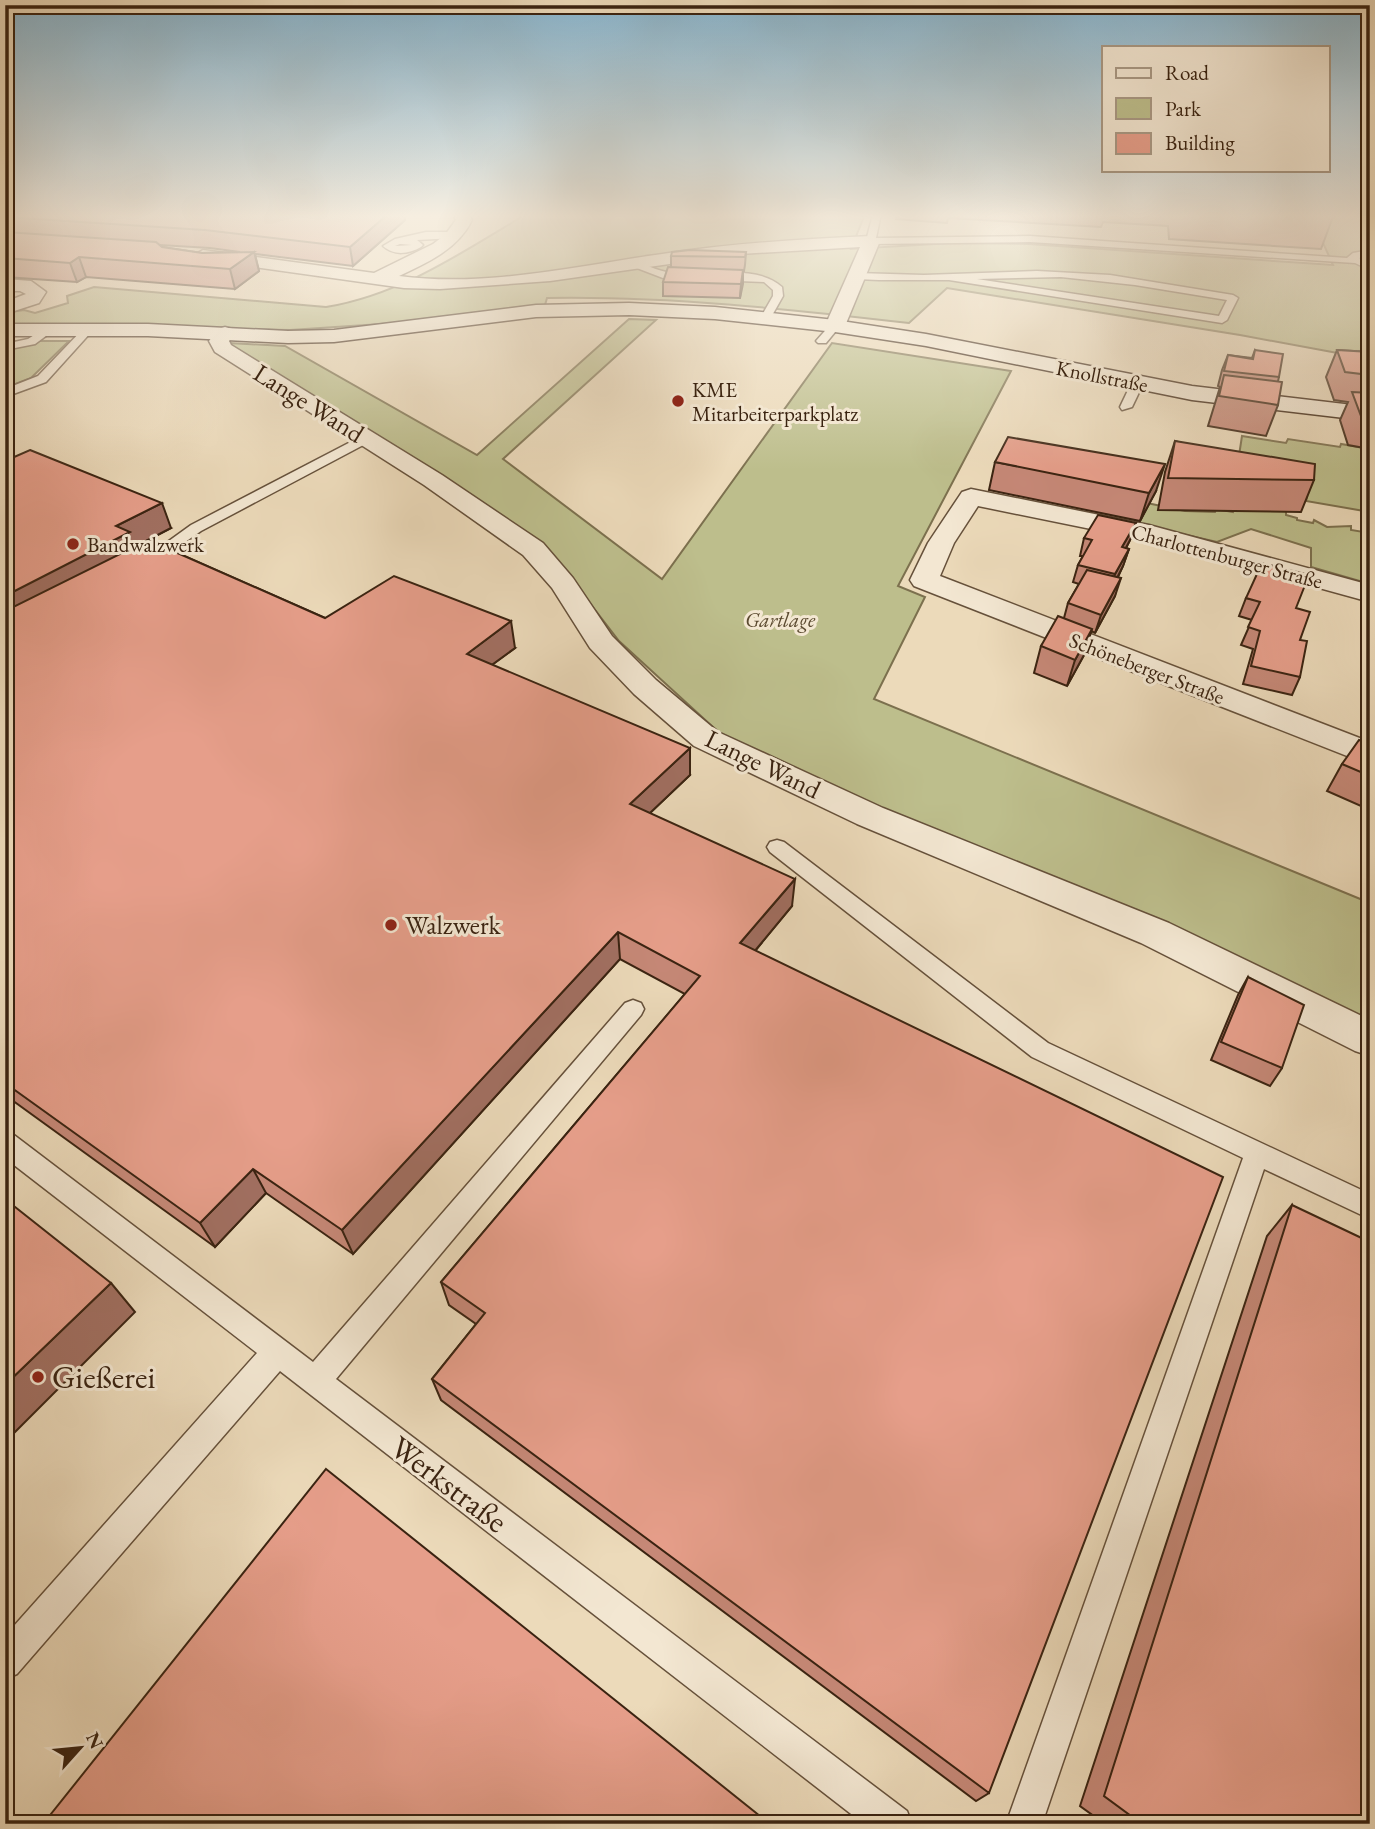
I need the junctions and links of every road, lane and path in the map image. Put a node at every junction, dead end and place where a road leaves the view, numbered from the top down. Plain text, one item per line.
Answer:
1 (31, 299) edge
2 (776, 299) edge
3 (845, 299) edge
4 (1090, 299) edge
5 (1232, 299) edge
6 (5, 308) edge
7 (766, 317) junction
8 (5, 330) edge
9 (48, 330) junction
10 (88, 330) junction
11 (225, 333) junction
12 (829, 333) junction
13 (5, 347) edge
14 (1137, 384) junction
15 (5, 393) edge
16 (1126, 407) dead end
17 (1370, 414) edge
18 (364, 439) junction
19 (124, 575) edge
20 (924, 580) joint
21 (1370, 594) edge
22 (1370, 754) edge
23 (777, 847) dead end
24 (633, 1009) dead end
25 (1370, 1039) edge
26 (5, 1143) edge
27 (1257, 1154) junction
28 (1370, 1207) edge
29 (278, 1351) junction
30 (315, 1381) junction
31 (5, 1662) edge
32 (894, 1824) edge
33 (1024, 1824) edge

1 - 6 street
2 - 7 lane
3 - 12 street
4 - 5 lane
7 - 11 street, Knollstraße
7 - 12 street, Knollstraße
8 - 9 street, Knollstraße
9 - 10 street, Knollstraße
9 - 13 lane
10 - 11 street, Knollstraße
10 - 15 lane
11 - 18 street, Lange Wand
12 - 14 street, Knollstraße
14 - 16 lane
14 - 17 street, Knollstraße
18 - 19 lane
18 - 25 street, Lange Wand
20 - 21 street, Charlottenburger Straße
20 - 22 street, Schöneberger Straße
23 - 27 lane
24 - 30 lane
26 - 29 lane, Werkstraße
27 - 28 lane
27 - 33 lane
29 - 30 lane, Werkstraße
29 - 31 lane
30 - 32 lane, Werkstraße

